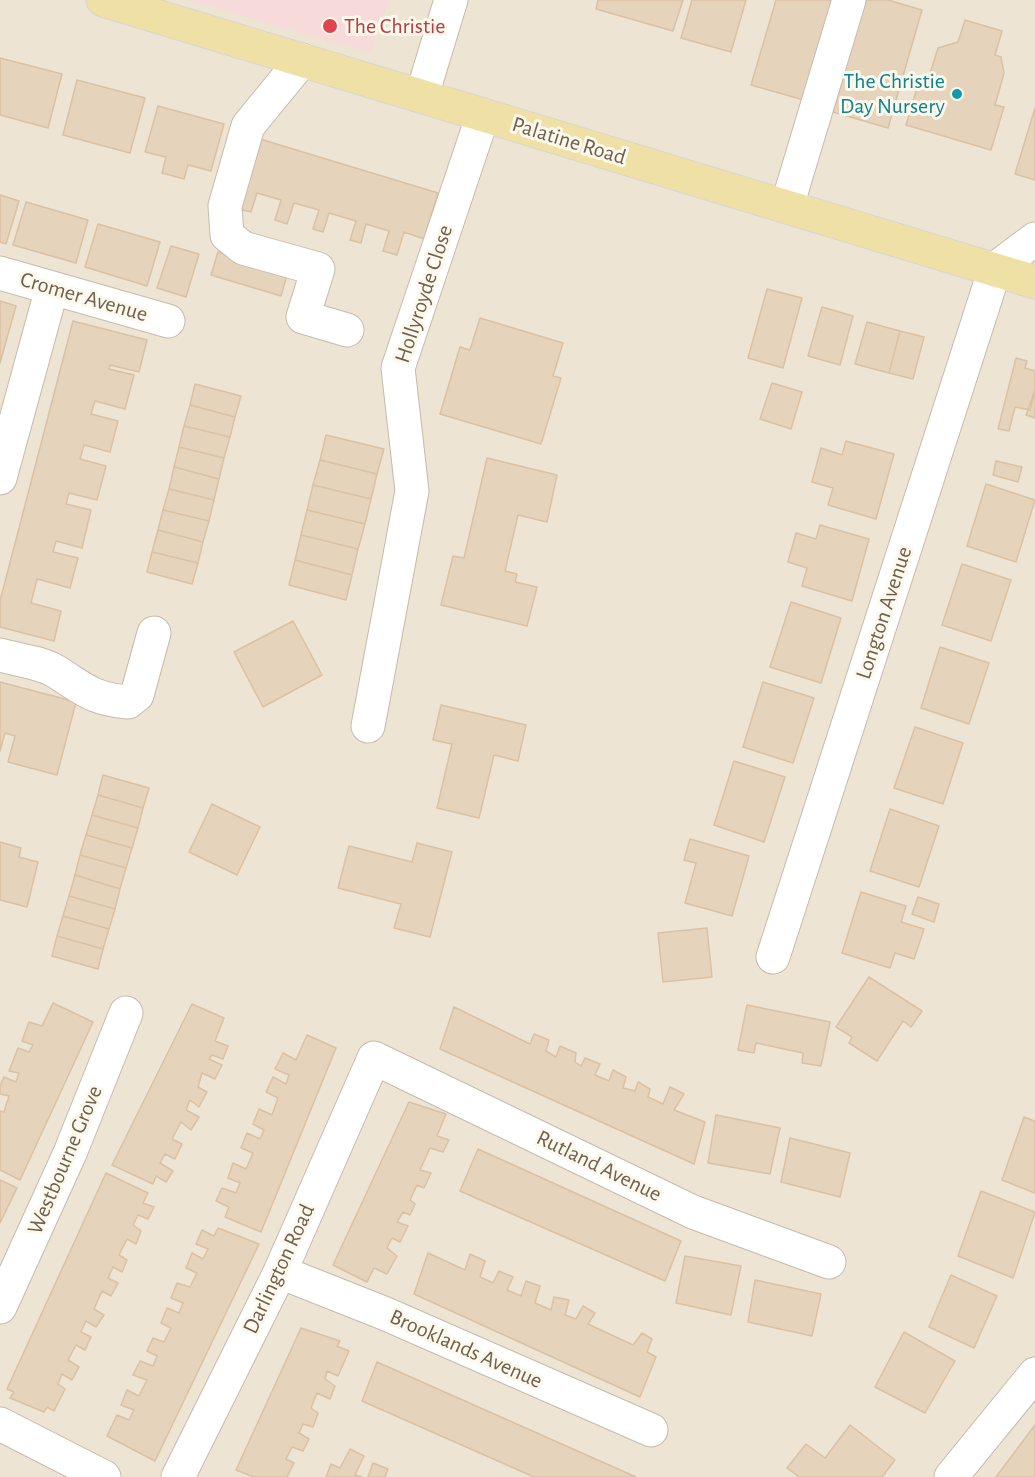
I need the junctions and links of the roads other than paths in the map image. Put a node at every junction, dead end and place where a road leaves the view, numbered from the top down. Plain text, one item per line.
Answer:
1 (103, 0) edge
2 (451, 0) edge
3 (849, 0) edge
4 (302, 60) junction
5 (422, 95) junction
6 (483, 115) junction
7 (787, 206) junction
8 (1035, 239) edge
9 (995, 269) junction
10 (0, 273) edge
11 (1035, 282) edge
12 (52, 288) junction
13 (168, 321) dead end
14 (347, 330) dead end
15 (0, 478) edge
16 (154, 633) dead end
17 (0, 655) edge
18 (368, 726) dead end
19 (772, 957) dead end
20 (126, 1013) dead end
21 (374, 1058) joint
22 (829, 1262) dead end
23 (280, 1272) junction
24 (0, 1307) edge
25 (1035, 1374) edge
26 (0, 1424) edge
27 (651, 1430) dead end
28 (104, 1477) edge
29 (178, 1477) edge
30 (951, 1477) edge

1 - 4 main road, Palatine Road
2 - 5 street
3 - 7 street
4 - 5 main road, Palatine Road
4 - 14 street
5 - 6 main road, Palatine Road
6 - 7 main road, Palatine Road
6 - 18 street, Hollyroyde Close
7 - 9 main road, Palatine Road
8 - 9 street
9 - 11 main road, Palatine Road
9 - 19 street, Longton Avenue
10 - 12 street, Cromer Avenue
12 - 13 street, Cromer Avenue
12 - 15 street
16 - 17 street
20 - 24 street, Westbourne Grove
21 - 22 street, Rutland Avenue
21 - 23 street, Darlington Road
23 - 27 street, Brooklands Avenue
23 - 29 street, Darlington Road
25 - 30 street
26 - 28 street

